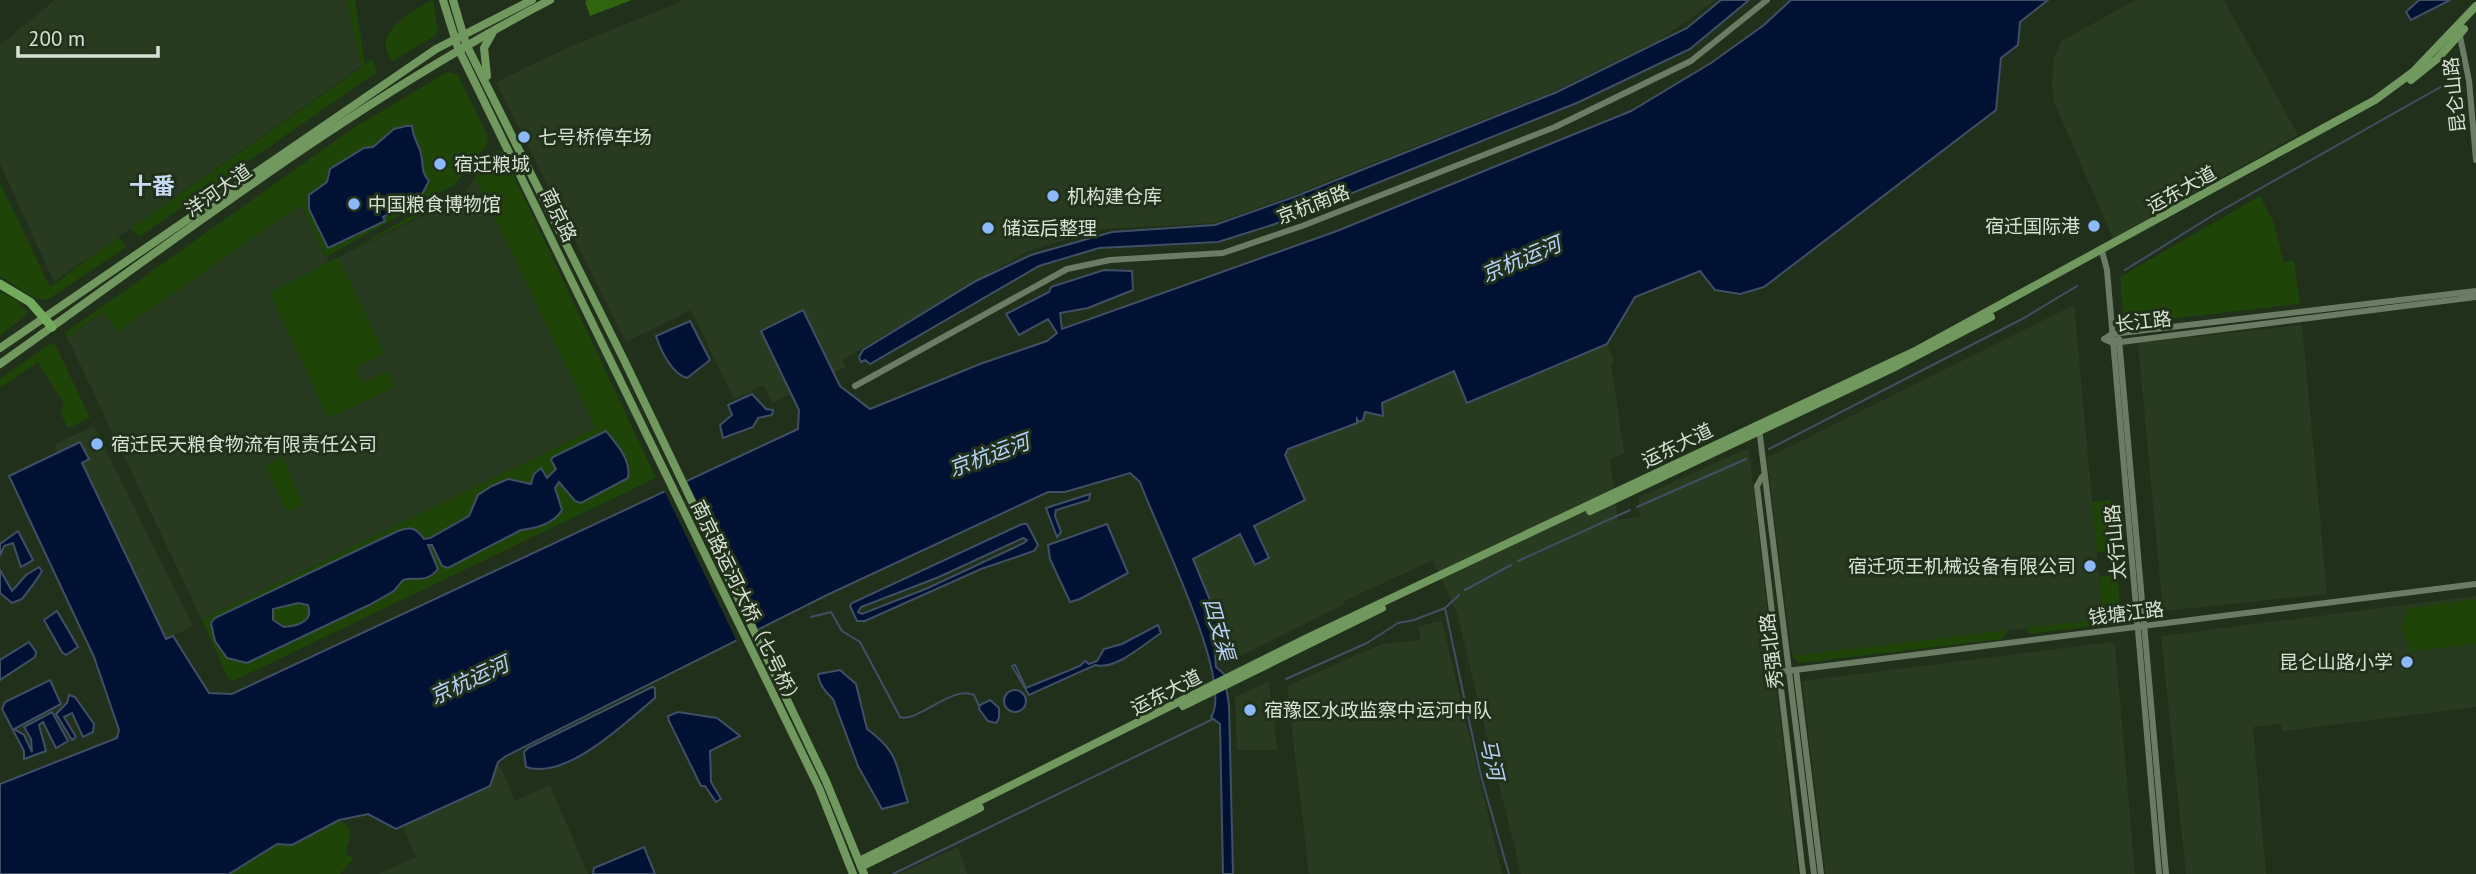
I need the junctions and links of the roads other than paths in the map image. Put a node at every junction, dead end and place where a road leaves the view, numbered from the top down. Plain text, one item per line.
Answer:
1 (443, 0) edge
2 (453, 0) edge
3 (532, 0) edge
4 (550, 0) edge
5 (1767, 0) edge
6 (2476, 6) edge
7 (2476, 15) edge
8 (496, 28) junction
9 (2459, 30) junction
10 (458, 36) junction
11 (462, 46) junction
12 (514, 139) junction
13 (2476, 160) edge
14 (2103, 253) junction
15 (0, 284) edge
16 (2476, 291) edge
17 (2476, 297) edge
18 (44, 316) junction
19 (52, 327) junction
20 (2115, 334) junction
21 (2116, 342) junction
22 (0, 348) edge
23 (625, 362) joint
24 (0, 364) edge
25 (616, 366) joint
26 (855, 386) dead end
27 (1757, 428) junction
28 (2476, 584) edge
29 (2141, 626) junction
30 (1788, 671) junction
31 (861, 868) edge
32 (853, 874) edge
33 (1803, 874) edge
34 (1812, 874) edge
35 (1821, 874) edge
36 (2159, 874) edge
37 (2166, 874) edge

1 - 10 main road, 南京路
2 - 10 main road, 南京路
3 - 10 main road, 洋河大道
4 - 8 main road, 洋河大道
5 - 26 street, 京杭南路
6 - 9 main road, 运东大道
7 - 9 main road, 运东大道
8 - 11 main road, 洋河大道
8 - 12 main road
9 - 13 street, 昆仑山路
9 - 14 main road, 运东大道
10 - 11 main road, 南京路
10 - 18 main road, 洋河大道
11 - 12 main road, 南京路
11 - 19 main road, 洋河大道
11 - 25 main road, 南京路
12 - 23 main road, 南京路
14 - 20 street, 太行山路
14 - 27 main road, 运东大道
15 - 18 highway
16 - 20 street, 长江路
17 - 21 street, 长江路
18 - 19 highway
18 - 22 main road, 洋河大道
19 - 24 main road, 洋河大道
20 - 21 street, 太行山路
20 - 21 street, 长江路
21 - 29 street, 太行山路
23 - 31 main road, 南京路运河大桥（七号桥）
25 - 32 main road, 南京路运河大桥（七号桥）
27 - 30 street, 秀强北路
27 - 30 street, 秀强北路
27 - 31 main road, 运东大道
28 - 29 street, 钱塘江路
29 - 30 street, 钱塘江路
29 - 36 street, 太行山路
29 - 37 street, 太行山路
30 - 33 street
30 - 34 street, 秀强北路
30 - 35 street

